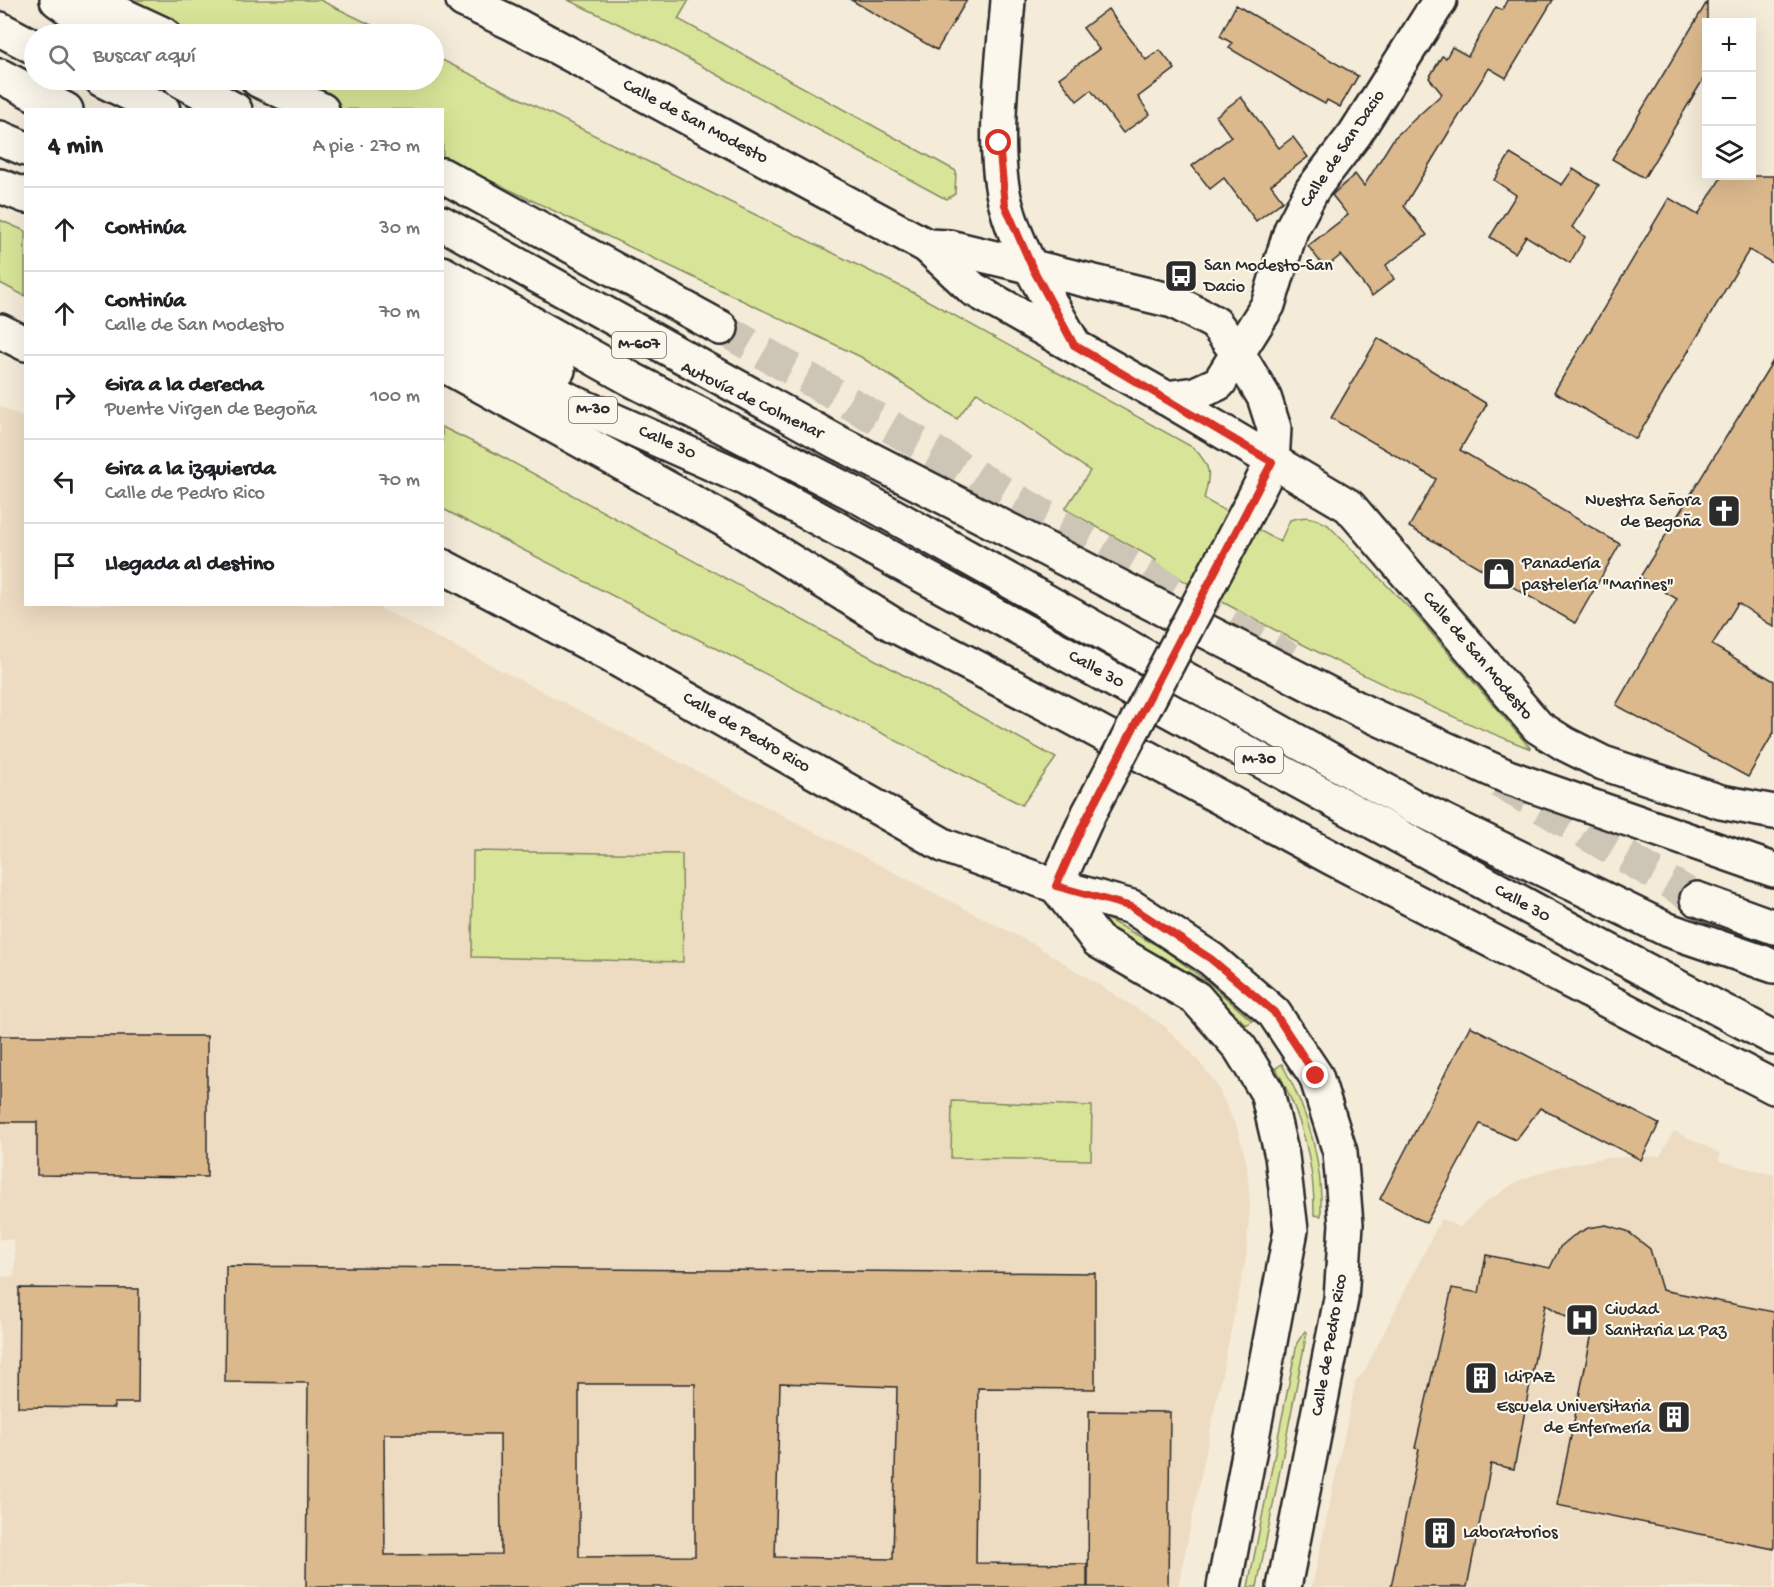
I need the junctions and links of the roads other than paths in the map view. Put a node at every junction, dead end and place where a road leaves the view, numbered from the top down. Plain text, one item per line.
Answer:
1 (57, 0) edge
2 (90, 0) edge
3 (463, 0) edge
4 (1008, 0) edge
5 (1440, 0) edge
6 (91, 24) edge
7 (142, 24) edge
8 (0, 76) edge
9 (24, 88) edge
10 (27, 90) edge
11 (100, 90) edge
12 (123, 90) edge
13 (198, 90) edge
14 (279, 90) edge
15 (62, 108) edge
16 (129, 108) edge
17 (160, 108) edge
18 (231, 108) edge
19 (318, 108) edge
20 (0, 113) edge
21 (24, 123) edge
22 (0, 138) edge
23 (24, 148) edge
24 (444, 176) edge
25 (0, 186) edge
26 (24, 195) edge
27 (444, 224) edge
28 (927, 246) junction
29 (444, 251) edge
30 (1032, 267) junction
31 (444, 274) edge
32 (444, 308) edge
33 (721, 328) tunnel mouth
34 (0, 330) edge
35 (444, 335) edge
36 (24, 343) edge
37 (1074, 345) junction
38 (1237, 352) junction
39 (444, 365) edge
40 (444, 385) edge
41 (1166, 398) junction
42 (835, 441) junction
43 (1272, 462) junction
44 (746, 479) junction
45 (1313, 486) junction
46 (1248, 510) junction
47 (723, 519) junction
48 (444, 567) edge
49 (1774, 812) edge
50 (1774, 870) edge
51 (1056, 886) junction
52 (1697, 899) tunnel mouth
53 (1774, 927) edge
54 (1774, 966) edge
55 (1774, 1038) edge
56 (1774, 1087) edge
57 (1224, 1587) edge
58 (1284, 1587) edge

1 - 6 main road
2 - 7 main road
3 - 28 main road, Calle de San Modesto
4 - 30 main road
5 - 38 main road, Calle de San Dacio
8 - 9 main road
10 - 15 main road
11 - 16 main road
12 - 17 main road
13 - 18 main road
14 - 19 main road
20 - 21 main road
22 - 23 main road
24 - 33 main road
25 - 26 main road
27 - 42 main road
28 - 30 main road, Calle de San Modesto
28 - 37 main road, Calle de San Modesto
29 - 42 main road, Autovía de Colmenar / M-607
30 - 37 main road
30 - 38 main road, Calle de San Modesto
31 - 54 main road
32 - 44 main road
34 - 36 main road
35 - 44 main road, Calle 30 / M-30
37 - 41 main road, Calle de San Modesto
38 - 41 main road, Calle de San Dacio
38 - 43 main road, Calle de San Modesto
39 - 47 main road
40 - 47 main road
41 - 43 main road, Calle de San Modesto
42 - 50 main road
43 - 45 main road, Calle de San Modesto
43 - 46 main road
44 - 55 main road, Calle 30 / M-30
45 - 46 main road
45 - 49 main road, Calle de San Modesto
46 - 51 main road, bridge
47 - 56 main road
48 - 51 main road, Calle de Pedro Rico
51 - 57 main road
51 - 58 main road, Calle de Pedro Rico
52 - 53 main road

